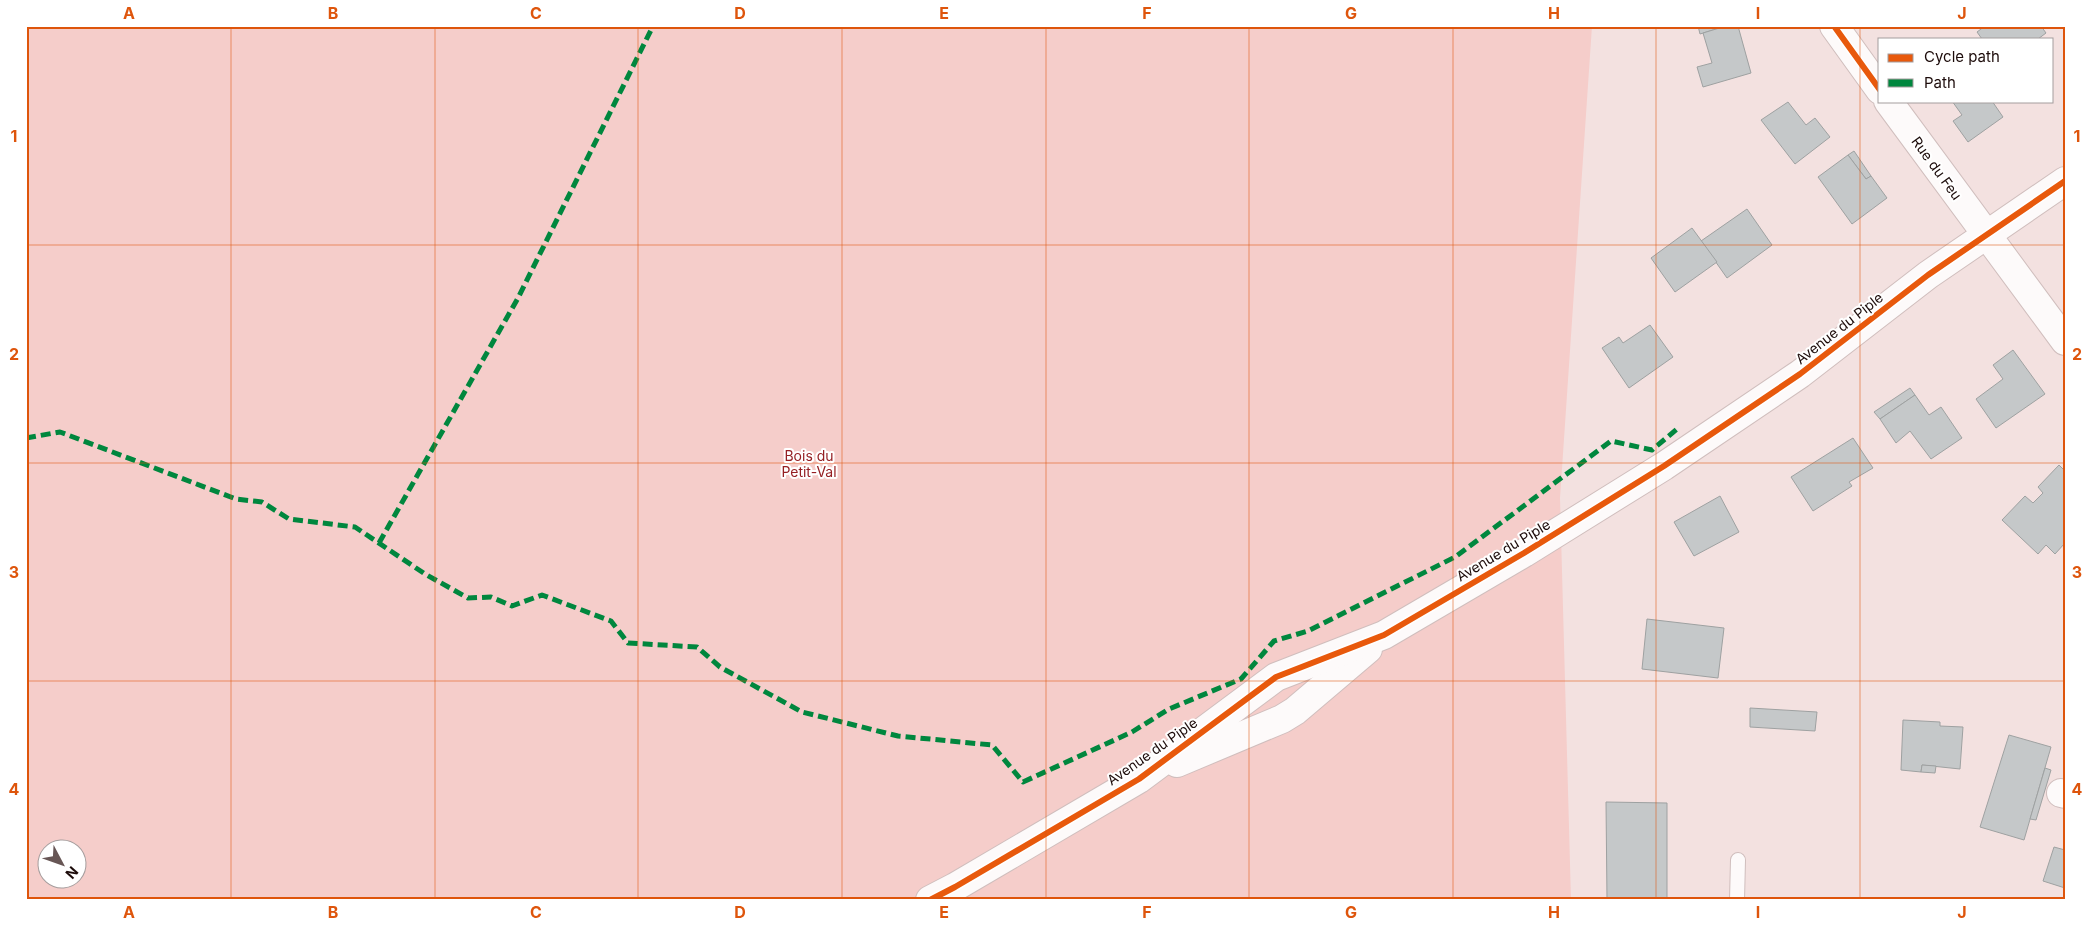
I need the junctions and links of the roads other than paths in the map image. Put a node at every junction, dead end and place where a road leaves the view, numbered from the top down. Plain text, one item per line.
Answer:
1 (1842, 29) edge
2 (1878, 87) edge
3 (1889, 102) edge
4 (2065, 181) edge
5 (1985, 234) junction
6 (2065, 341) edge
7 (1384, 635) junction
8 (1140, 779) junction
9 (1738, 860) dead end
10 (930, 900) edge
11 (1737, 900) edge

1 - 2 street
3 - 5 street, Rue du Feu
4 - 5 street, Avenue du Piple
5 - 6 street, Rue du Feu
5 - 7 street, Avenue du Piple
7 - 8 street, Avenue du Piple
7 - 8 street, Avenue du Piple
8 - 10 street, Avenue du Piple
9 - 11 lane

